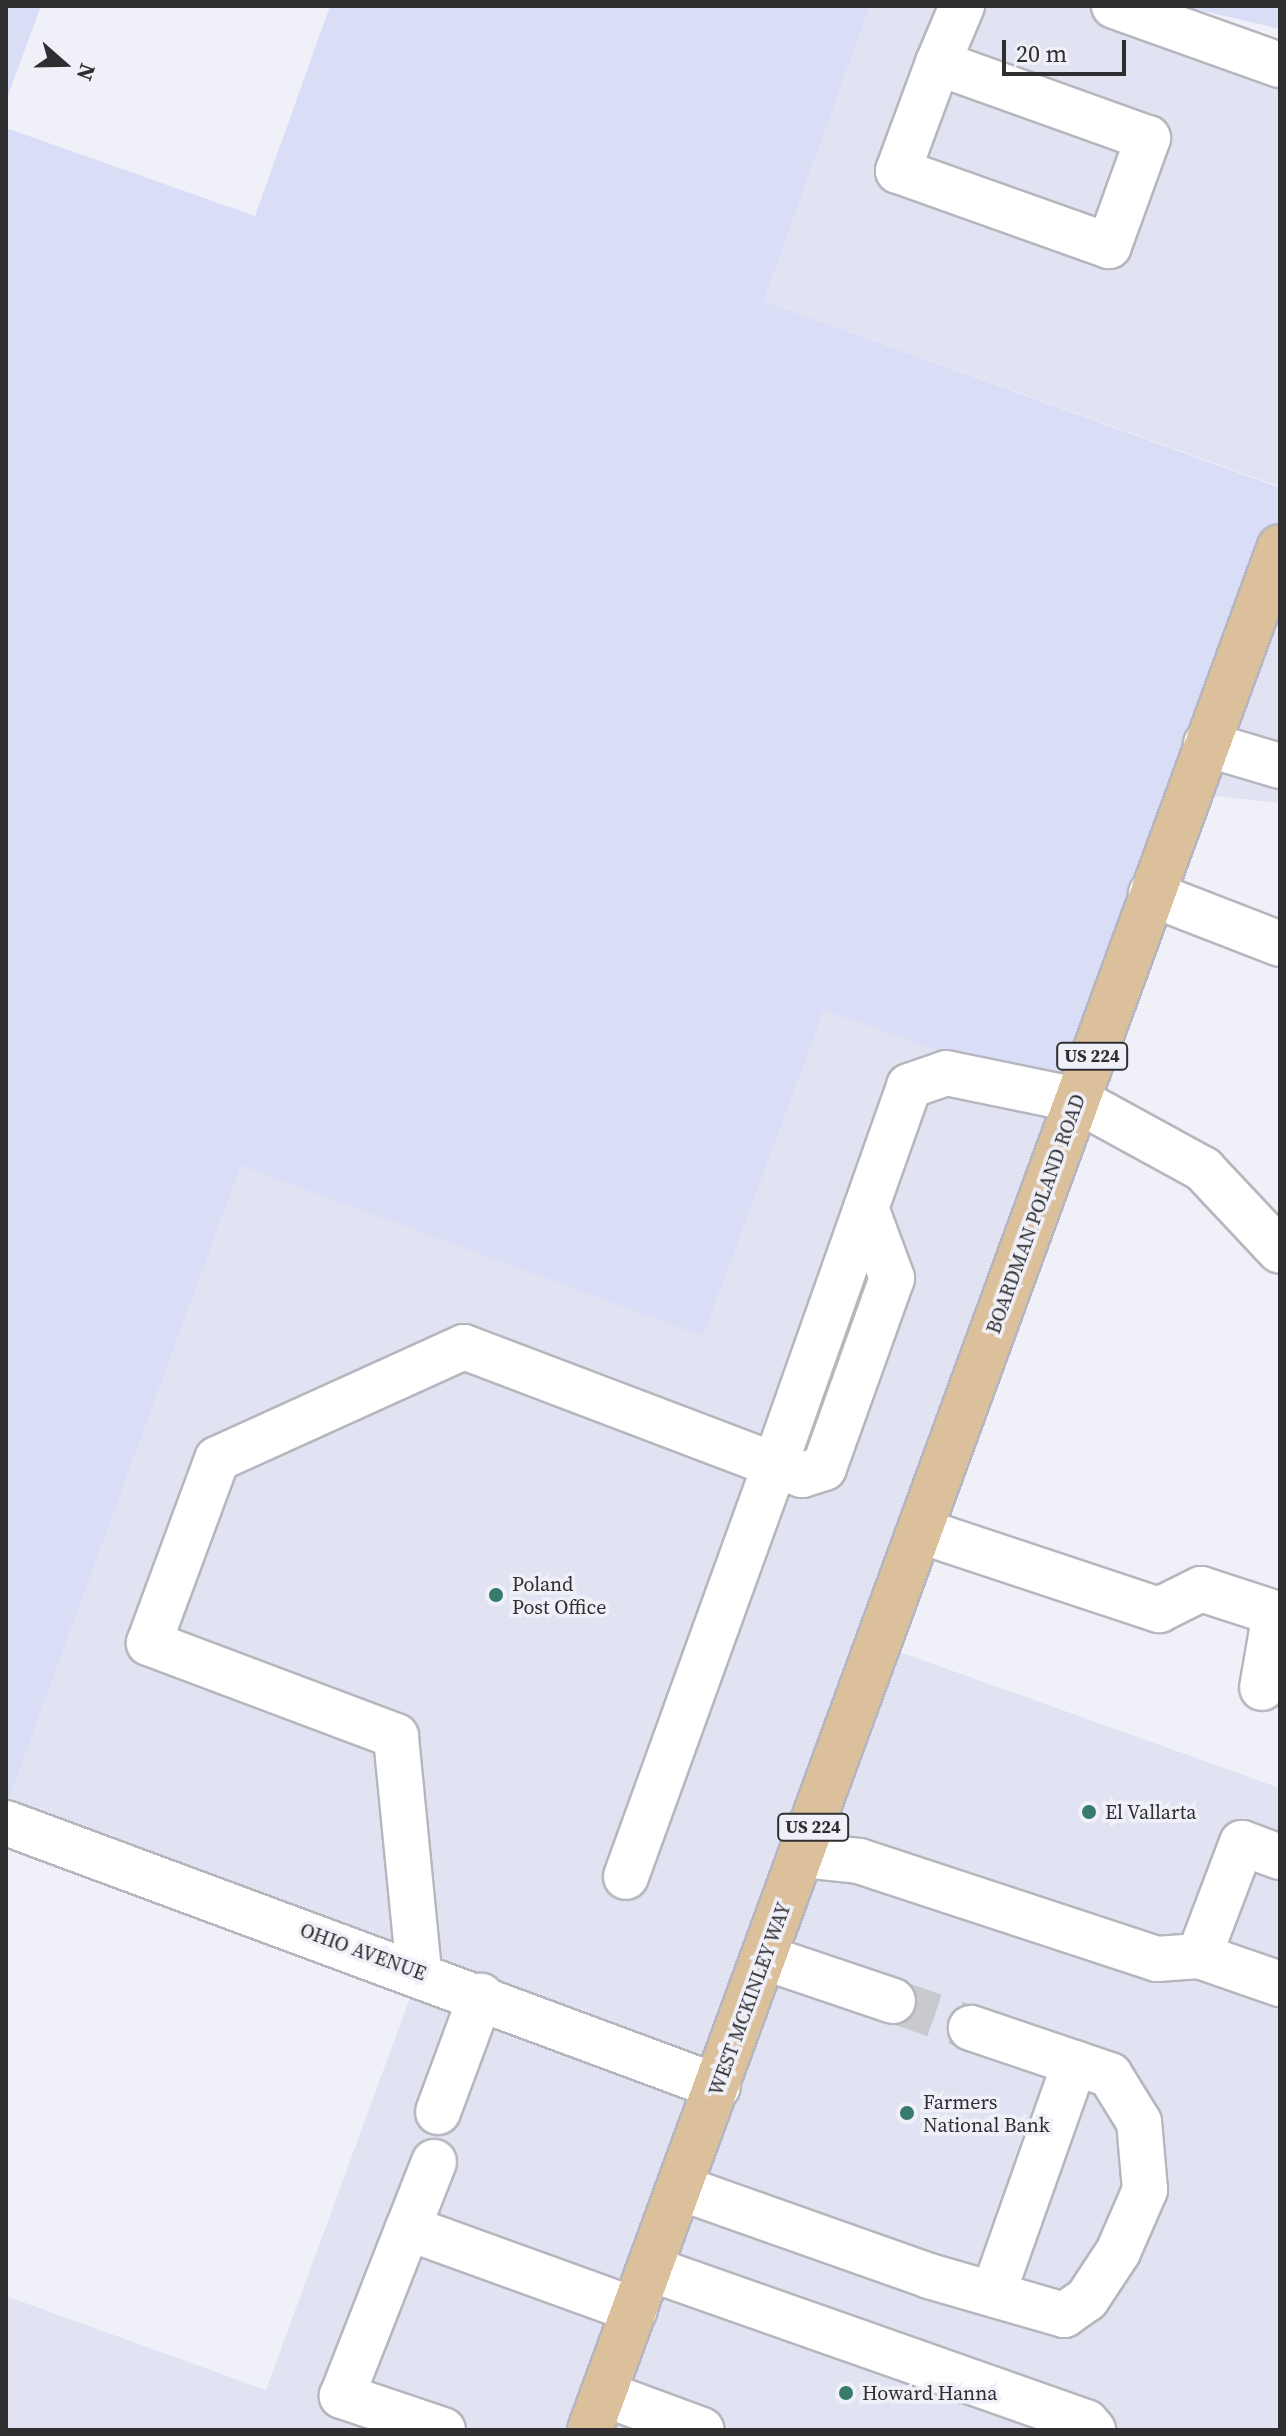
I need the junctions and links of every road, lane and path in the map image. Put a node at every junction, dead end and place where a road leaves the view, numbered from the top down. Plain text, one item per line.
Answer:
1 (962, 6) edge
2 (1114, 6) edge
3 (938, 63) junction
4 (1280, 65) edge
5 (1280, 547) edge
6 (1206, 744) junction
7 (1280, 766) edge
8 (1151, 894) junction
9 (1280, 944) edge
10 (1077, 1100) junction
11 (1279, 1248) edge
12 (775, 1465) junction
13 (915, 1548) junction
14 (1262, 1688) dead end
15 (6, 1823) edge
16 (803, 1855) junction
17 (1280, 1857) edge
18 (626, 1877) dead end
19 (1199, 1956) junction
20 (766, 1958) junction
21 (419, 1972) junction
22 (1280, 1984) edge
23 (481, 1996) junction
24 (893, 2001) tunnel mouth
25 (971, 2028) tunnel mouth
26 (1075, 2063) junction
27 (718, 2087) junction
28 (438, 2112) dead end
29 (434, 2162) dead end
30 (681, 2188) junction
31 (408, 2228) junction
32 (651, 2269) junction
33 (993, 2294) junction
34 (635, 2310) junction
35 (597, 2412) edge
36 (443, 2430) edge
37 (702, 2430) edge
38 (1093, 2430) edge

1 - 3 street
2 - 4 street
3 - 3 street
5 - 6 main road, BOARDMAN POLAND ROAD / US 224
6 - 7 street
6 - 8 main road, BOARDMAN POLAND ROAD / US 224
8 - 9 street
8 - 10 main road, BOARDMAN POLAND ROAD / US 224
10 - 11 street
10 - 12 street
10 - 13 main road, BOARDMAN POLAND ROAD / US 224
12 - 18 street
12 - 21 street
13 - 14 street
13 - 16 main road, WEST MCKINLEY WAY / US 224
15 - 21 street, OHIO AVENUE
16 - 19 street
16 - 20 main road, WEST MCKINLEY WAY / US 224
17 - 19 street
19 - 22 street
20 - 24 street
20 - 27 main road, WEST MCKINLEY WAY / US 224
21 - 23 street, OHIO AVENUE
23 - 27 street, OHIO AVENUE
23 - 28 street
25 - 26 street
26 - 33 street
26 - 33 street
27 - 30 main road, WEST MCKINLEY WAY / US 224
29 - 31 street
30 - 32 main road, WEST MCKINLEY WAY / US 224
30 - 33 street
31 - 34 street
31 - 36 street
32 - 34 main road, WEST MCKINLEY WAY / US 224
32 - 38 street
34 - 35 main road, WEST MCKINLEY WAY / US 224
35 - 37 street

